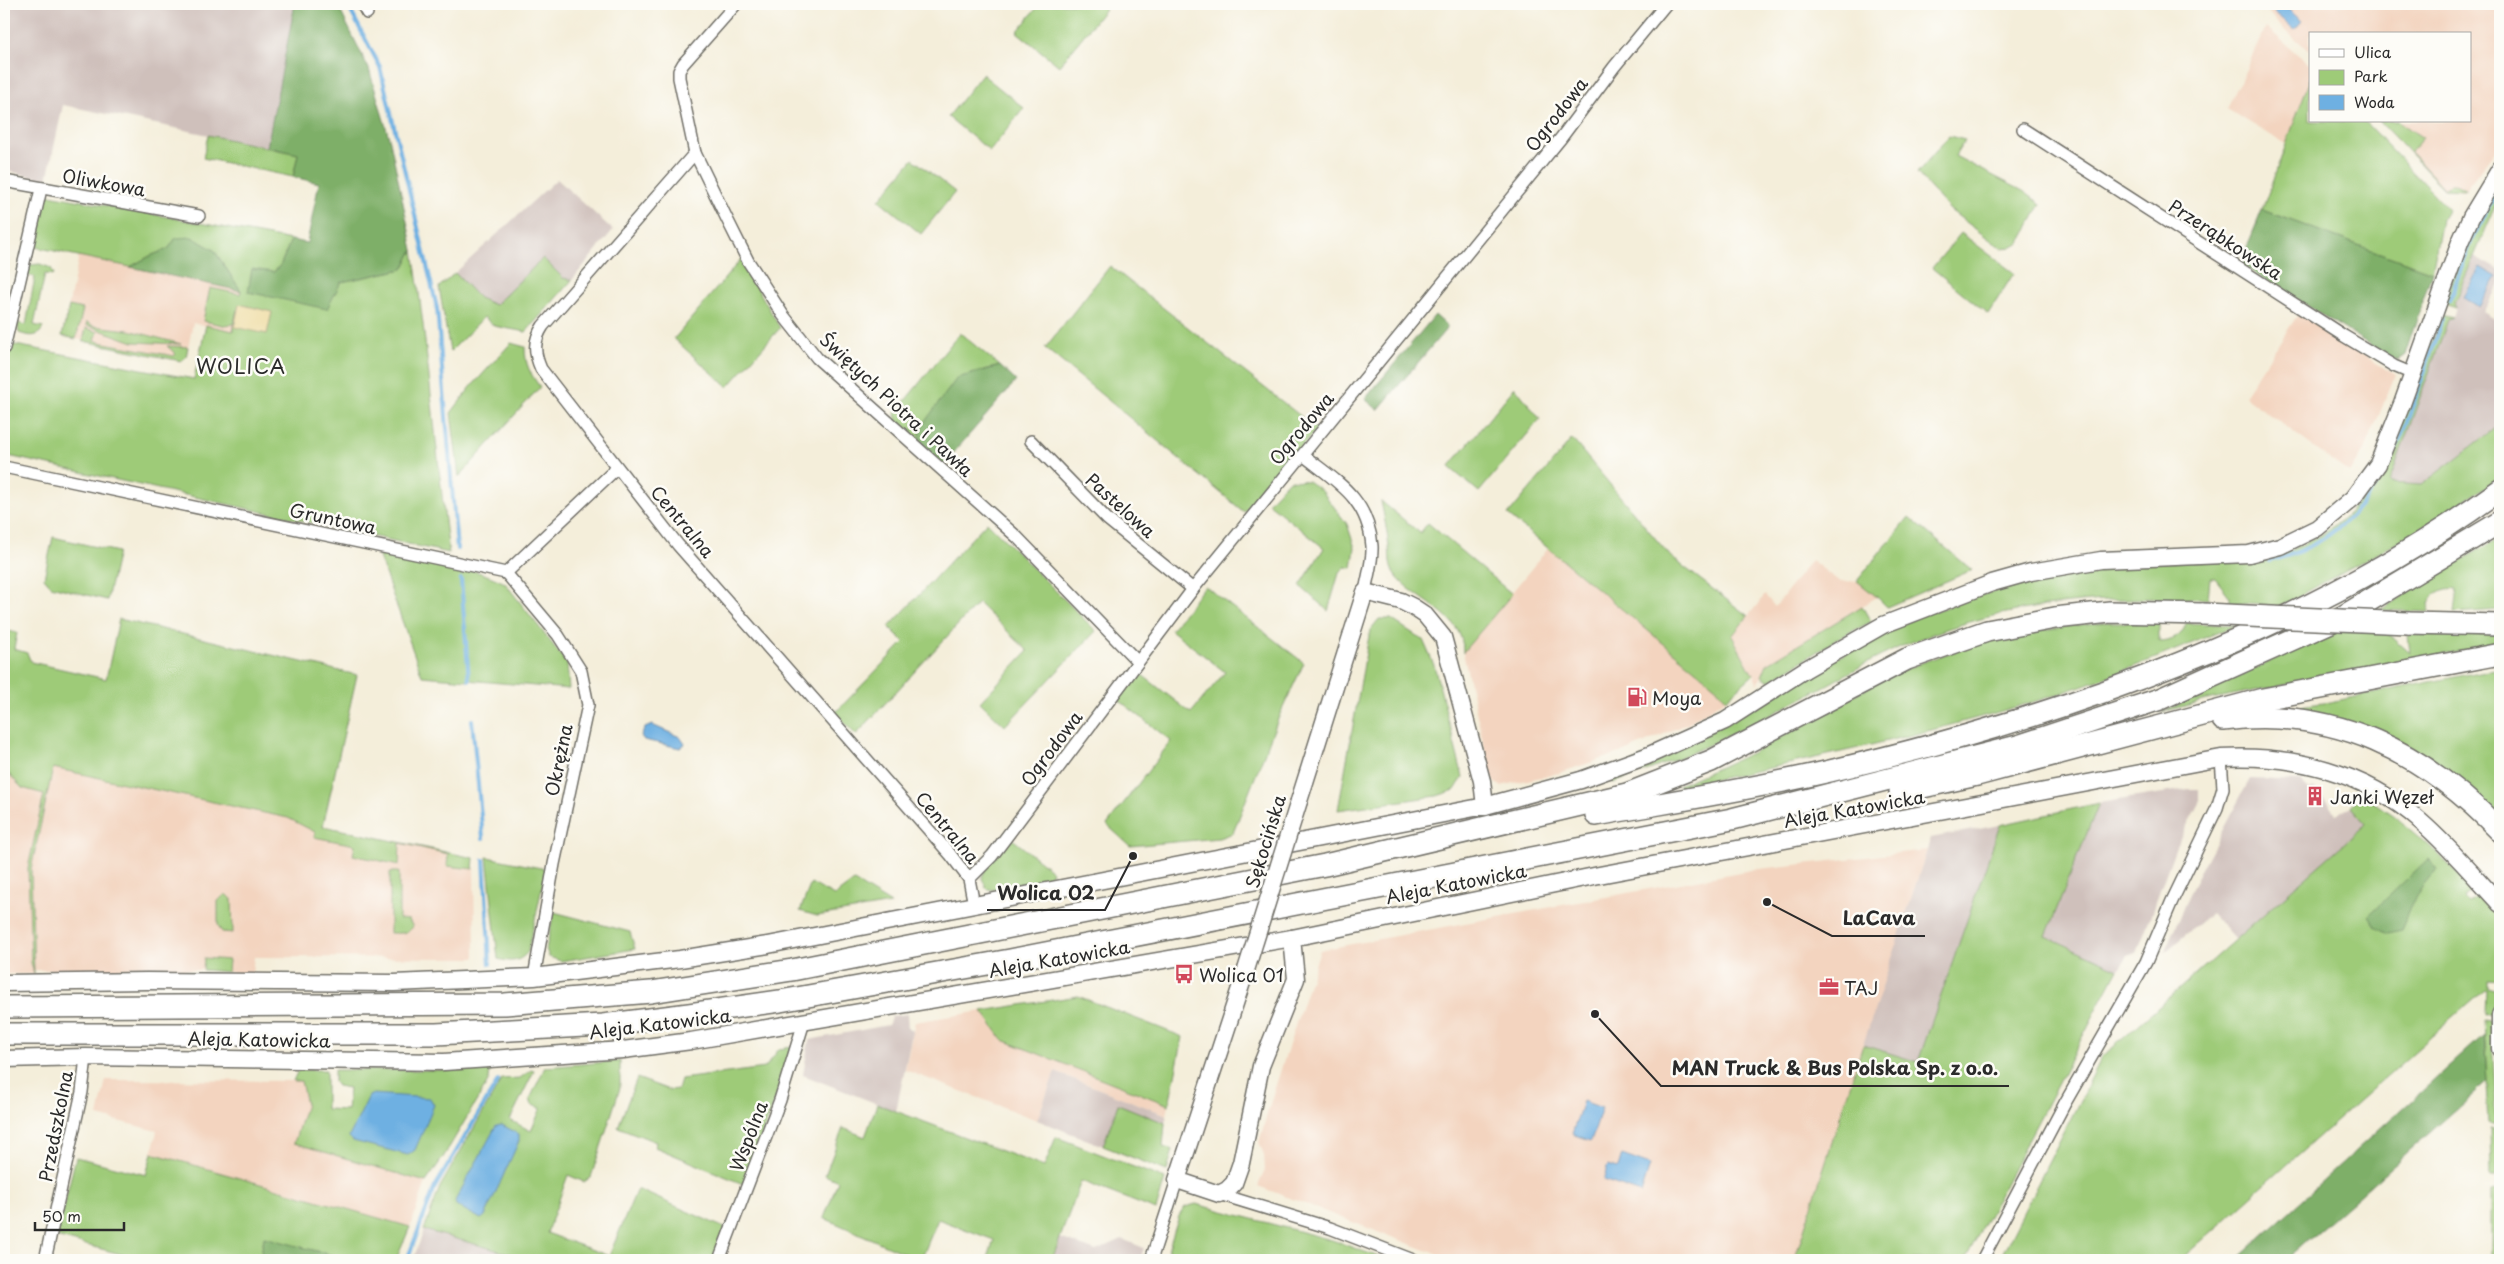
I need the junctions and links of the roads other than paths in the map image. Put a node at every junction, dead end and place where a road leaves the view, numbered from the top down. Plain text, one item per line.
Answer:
1 (736, 4) edge
2 (1666, 4) edge
3 (2022, 129) dead end
4 (695, 153) junction
5 (2500, 169) edge
6 (4, 181) edge
7 (41, 189) junction
8 (199, 216) dead end
9 (4, 348) edge
10 (2413, 374) junction
11 (1031, 441) dead end
12 (1303, 455) junction
13 (4, 467) edge
14 (617, 468) junction
15 (2500, 490) edge
16 (2500, 522) edge
17 (506, 573) junction
18 (1193, 589) junction
19 (1365, 592) junction
20 (2500, 625) edge
21 (2500, 654) edge
22 (1137, 661) junction
23 (2117, 738) junction
24 (2221, 758) junction
25 (1485, 806) junction
26 (1732, 819) junction
27 (2500, 831) edge
28 (1398, 849) junction
29 (968, 879) junction
30 (2500, 904) edge
31 (974, 905) junction
32 (1292, 938) junction
33 (534, 977) junction
34 (4, 983) edge
35 (4, 1007) edge
36 (2500, 1015) edge
37 (804, 1022) junction
38 (4, 1034) edge
39 (2500, 1048) edge
40 (86, 1057) junction
41 (4, 1059) edge
42 (1177, 1180) junction
43 (1219, 1194) junction
44 (45, 1260) edge
45 (719, 1260) edge
46 (1151, 1260) edge
47 (1413, 1260) edge
48 (1982, 1260) edge

1 - 4 street, Świętych Piotra i Pawła
2 - 12 street, Ogrodowa
3 - 10 street, Przerąbkowska
4 - 14 street, Centralna
4 - 22 street, Świętych Piotra i Pawła
5 - 10 street
6 - 7 street, Oliwkowa
7 - 8 street, Oliwkowa
7 - 9 street
10 - 25 street
11 - 18 street, Pastelowa
12 - 18 street, Ogrodowa
12 - 19 street, Sękocińska
13 - 17 street, Gruntowa
14 - 17 street
14 - 29 street, Centralna
15 - 28 highway
16 - 26 highway
17 - 33 street, Okrężna
18 - 22 street, Ogrodowa
19 - 25 street
19 - 42 street, Sękocińska, bridge
20 - 28 highway, bridge
21 - 23 highway
22 - 29 street, Ogrodowa
23 - 26 highway
23 - 27 highway
24 - 30 street, Aleja Katowicka
24 - 32 street, Aleja Katowicka
24 - 48 street
25 - 31 street
26 - 38 highway
28 - 35 highway
29 - 31 street, Centralna
31 - 33 street
32 - 37 street, Aleja Katowicka
32 - 43 street
33 - 34 street
36 - 39 street
37 - 40 street, Aleja Katowicka
37 - 45 street, Wspólna
40 - 41 street, Aleja Katowicka
40 - 44 street, Przedszkolna
42 - 43 street
42 - 46 street, Sękocińska
43 - 47 street

